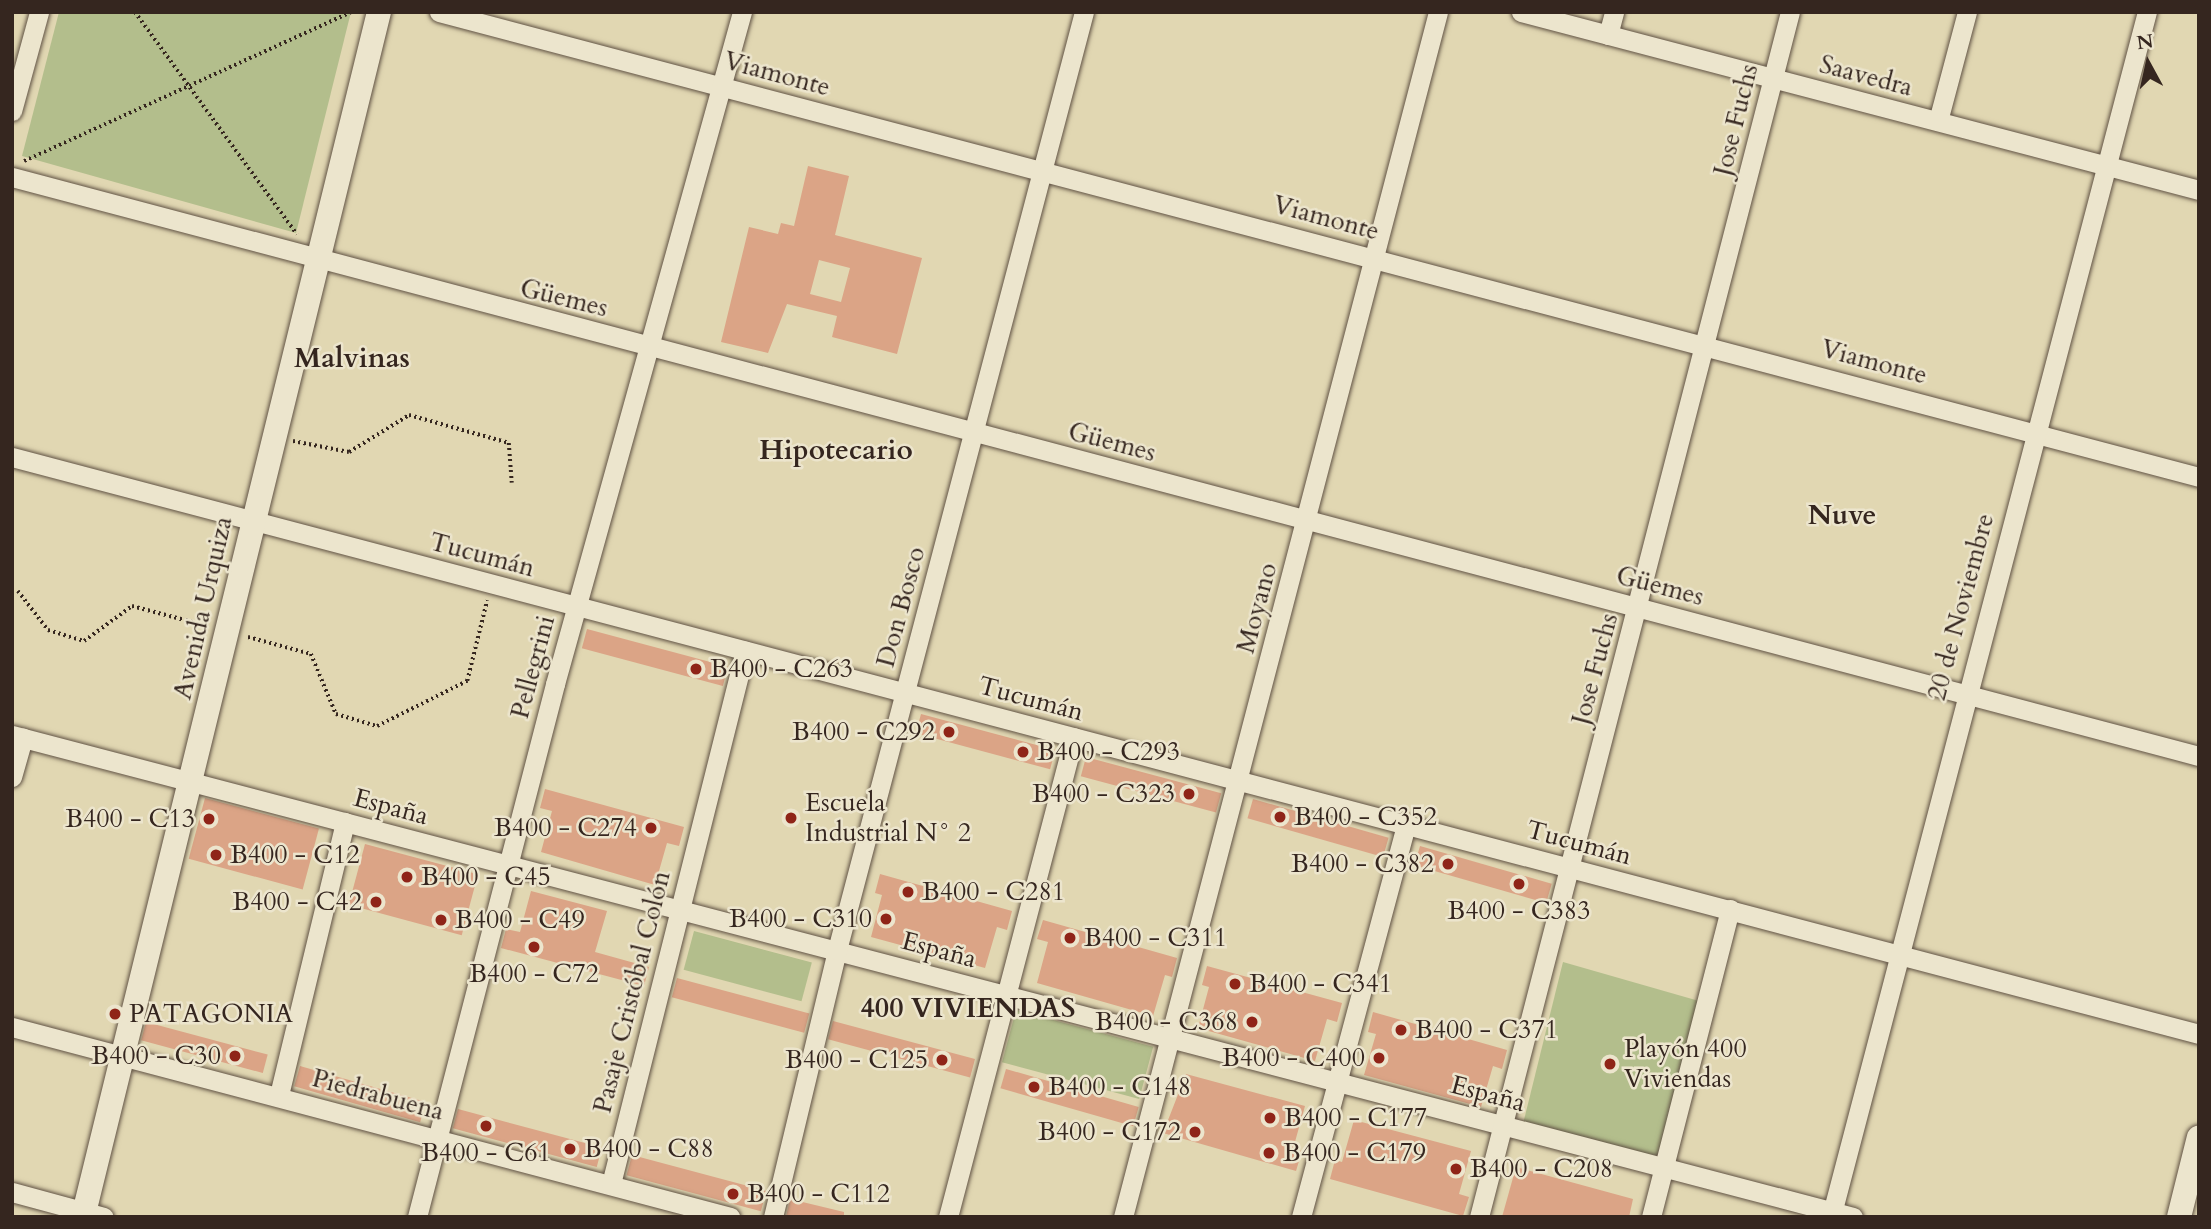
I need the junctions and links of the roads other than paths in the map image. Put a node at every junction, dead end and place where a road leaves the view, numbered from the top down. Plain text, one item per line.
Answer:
1 (39, 12) edge
2 (379, 12) edge
3 (439, 12) edge
4 (742, 12) edge
5 (1084, 12) edge
6 (1438, 12) edge
7 (1521, 12) edge
8 (1614, 12) edge
9 (1790, 12) edge
10 (1967, 12) edge
11 (2147, 12) edge
12 (1608, 35) junction
13 (1773, 78) junction
14 (723, 87) junction
15 (12, 111) edge
16 (1938, 121) junction
17 (2106, 166) junction
18 (1044, 171) junction
19 (12, 177) edge
20 (2199, 190) edge
21 (1377, 258) junction
22 (317, 261) junction
23 (1707, 346) junction
24 (650, 347) junction
25 (974, 432) junction
26 (2036, 432) junction
27 (12, 457) edge
28 (2199, 477) edge
29 (1307, 520) junction
30 (253, 522) junction
31 (576, 606) junction
32 (1638, 607) junction
33 (745, 651) junction
34 (905, 693) junction
35 (1965, 693) junction
36 (18, 736) edge
37 (1074, 737) junction
38 (2199, 756) edge
39 (12, 777) edge
40 (1239, 780) junction
41 (192, 782) junction
42 (345, 822) junction
43 (1406, 824) junction
44 (507, 864) junction
45 (1570, 868) junction
46 (1730, 909) junction
47 (679, 912) junction
48 (837, 950) junction
49 (1898, 953) junction
50 (1008, 995) junction
51 (12, 1027) edge
52 (2199, 1034) edge
53 (1170, 1038) junction
54 (121, 1057) junction
55 (1336, 1081) junction
56 (279, 1095) junction
57 (1503, 1125) junction
58 (2199, 1137) edge
59 (435, 1138) junction
60 (1663, 1167) junction
61 (611, 1184) junction
62 (12, 1192) edge
63 (1832, 1214) edge
64 (90, 1215) edge
65 (417, 1217) edge
66 (730, 1217) edge
67 (773, 1217) edge
68 (948, 1217) edge
69 (1123, 1217) edge
70 (1301, 1217) edge
71 (1479, 1217) edge
72 (1651, 1217) edge
73 (1853, 1217) edge
74 (2179, 1217) edge

1 - 15 street
2 - 22 street, Avenida Urquiza
3 - 14 street, Viamonte
4 - 14 street, Pellegrini
5 - 18 street, Don Bosco
6 - 21 street, Moyano
7 - 12 street, Saavedra
8 - 12 street
9 - 13 street, Jose Fuchs
10 - 16 street
11 - 17 street, 20 de Noviembre
12 - 13 street, Saavedra
13 - 16 street, Saavedra
13 - 23 street, Jose Fuchs
14 - 18 street, Viamonte
14 - 24 street, Pellegrini
16 - 17 street, Saavedra
17 - 20 street, Saavedra
17 - 26 street, 20 de Noviembre
18 - 21 street, Viamonte
18 - 25 street, Don Bosco
19 - 22 street, Güemes
21 - 23 street, Viamonte
21 - 29 street, Moyano
22 - 24 street, Güemes
22 - 30 street, Avenida Urquiza
23 - 26 street, Viamonte
23 - 32 street, Jose Fuchs
24 - 25 street, Güemes
24 - 31 street, Pellegrini
25 - 29 street, Güemes
25 - 34 street, Don Bosco
26 - 28 street, Viamonte
26 - 35 street, 20 de Noviembre
27 - 30 street, Tucumán
29 - 32 street, Güemes
29 - 40 street, Moyano
30 - 31 street, Tucumán
30 - 41 street, Avenida Urquiza
31 - 33 street, Tucumán
31 - 44 street, Pellegrini
32 - 35 street, Güemes
32 - 45 street, Jose Fuchs
33 - 34 street, Tucumán
33 - 47 street, Pasaje Cristóbal Colón
34 - 37 street, Tucumán
34 - 48 street, Don Bosco
35 - 38 street, Güemes
35 - 49 street, 20 de Noviembre
36 - 39 street
36 - 41 street, España
37 - 40 street, Tucumán
37 - 50 street
40 - 43 street, Tucumán
40 - 53 street, Moyano
41 - 42 street, España
41 - 54 street, Avenida Urquiza
42 - 44 street, España
42 - 56 street
43 - 45 street, Tucumán
43 - 55 street
44 - 47 street, España
44 - 59 street, Pellegrini
45 - 46 street, Tucumán
45 - 57 street, Jose Fuchs
46 - 49 street, Tucumán
46 - 60 street
47 - 48 street, España
47 - 61 street, Pasaje Cristóbal Colón
48 - 50 street, España
48 - 67 street, Don Bosco
49 - 52 street, Tucumán
49 - 63 street, 20 de Noviembre
50 - 53 street, España
50 - 68 street
51 - 54 street, Piedrabuena
53 - 55 street, España
53 - 69 street, Moyano
54 - 56 street, Piedrabuena
54 - 64 street, Avenida Urquiza
55 - 57 street, España
55 - 70 street
56 - 59 street, Piedrabuena
57 - 60 street, España
57 - 71 street, Jose Fuchs
58 - 74 street
59 - 61 street, Piedrabuena
59 - 65 street, Pellegrini
60 - 63 street, España
60 - 72 street
61 - 66 street, Piedrabuena
62 - 64 street
63 - 73 street, España

